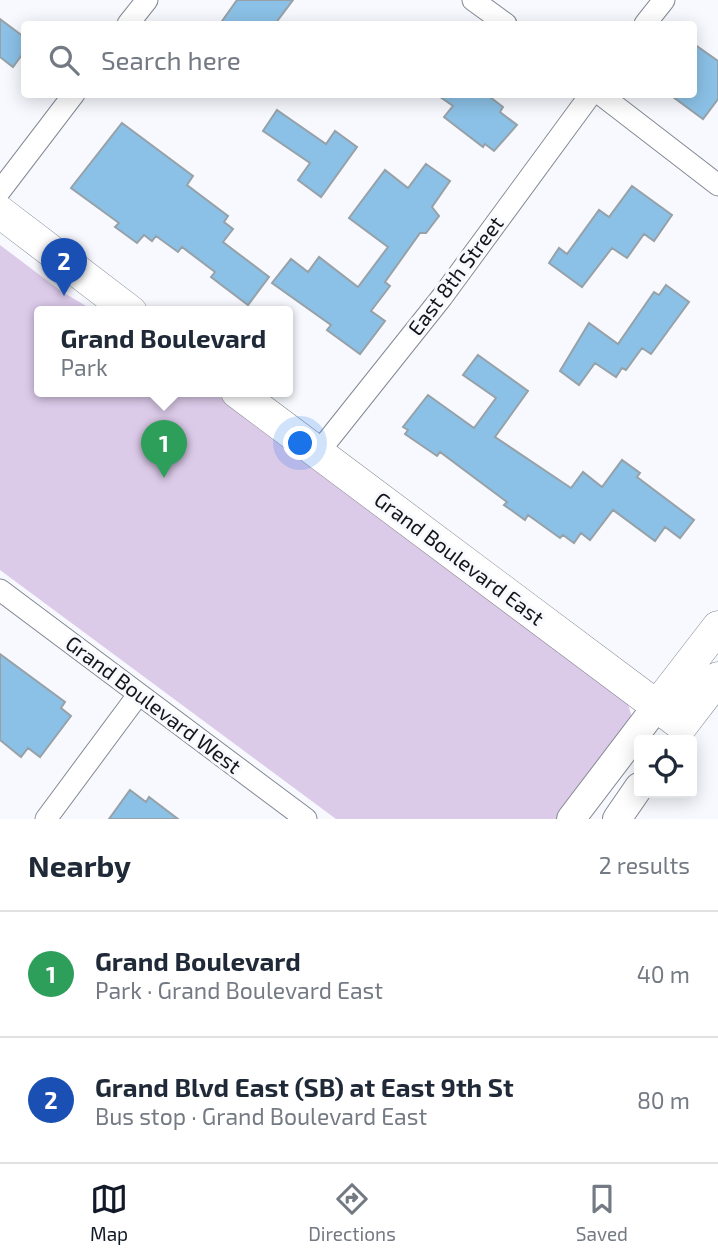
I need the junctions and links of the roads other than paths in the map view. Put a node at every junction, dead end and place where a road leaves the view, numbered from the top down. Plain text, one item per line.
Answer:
1 (146, 0) edge
2 (474, 0) edge
3 (664, 0) edge
4 (130, 21) edge
5 (502, 21) edge
6 (647, 21) edge
7 (71, 98) edge
8 (588, 98) edge
9 (605, 98) edge
10 (718, 185) edge
11 (0, 191) edge
12 (0, 212) edge
13 (123, 306) edge
14 (243, 397) edge
15 (317, 454) junction
16 (0, 590) edge
17 (718, 627) edge
18 (718, 678) edge
19 (138, 695) junction
20 (670, 724) edge
21 (611, 767) junction
22 (634, 794) edge
23 (46, 819) edge
24 (306, 819) edge
25 (571, 819) edge
26 (591, 819) edge
27 (617, 819) edge

1 - 4 street
2 - 5 street
3 - 6 street
7 - 11 street
8 - 15 street, East 8th Street
9 - 10 street
12 - 13 main road
14 - 15 main road, Grand Boulevard East
15 - 20 main road, Grand Boulevard East
16 - 19 street, Grand Boulevard West
17 - 20 main road
18 - 20 main road
19 - 23 street
19 - 24 street, Grand Boulevard West
20 - 21 street
21 - 25 street
21 - 26 street
22 - 27 street

